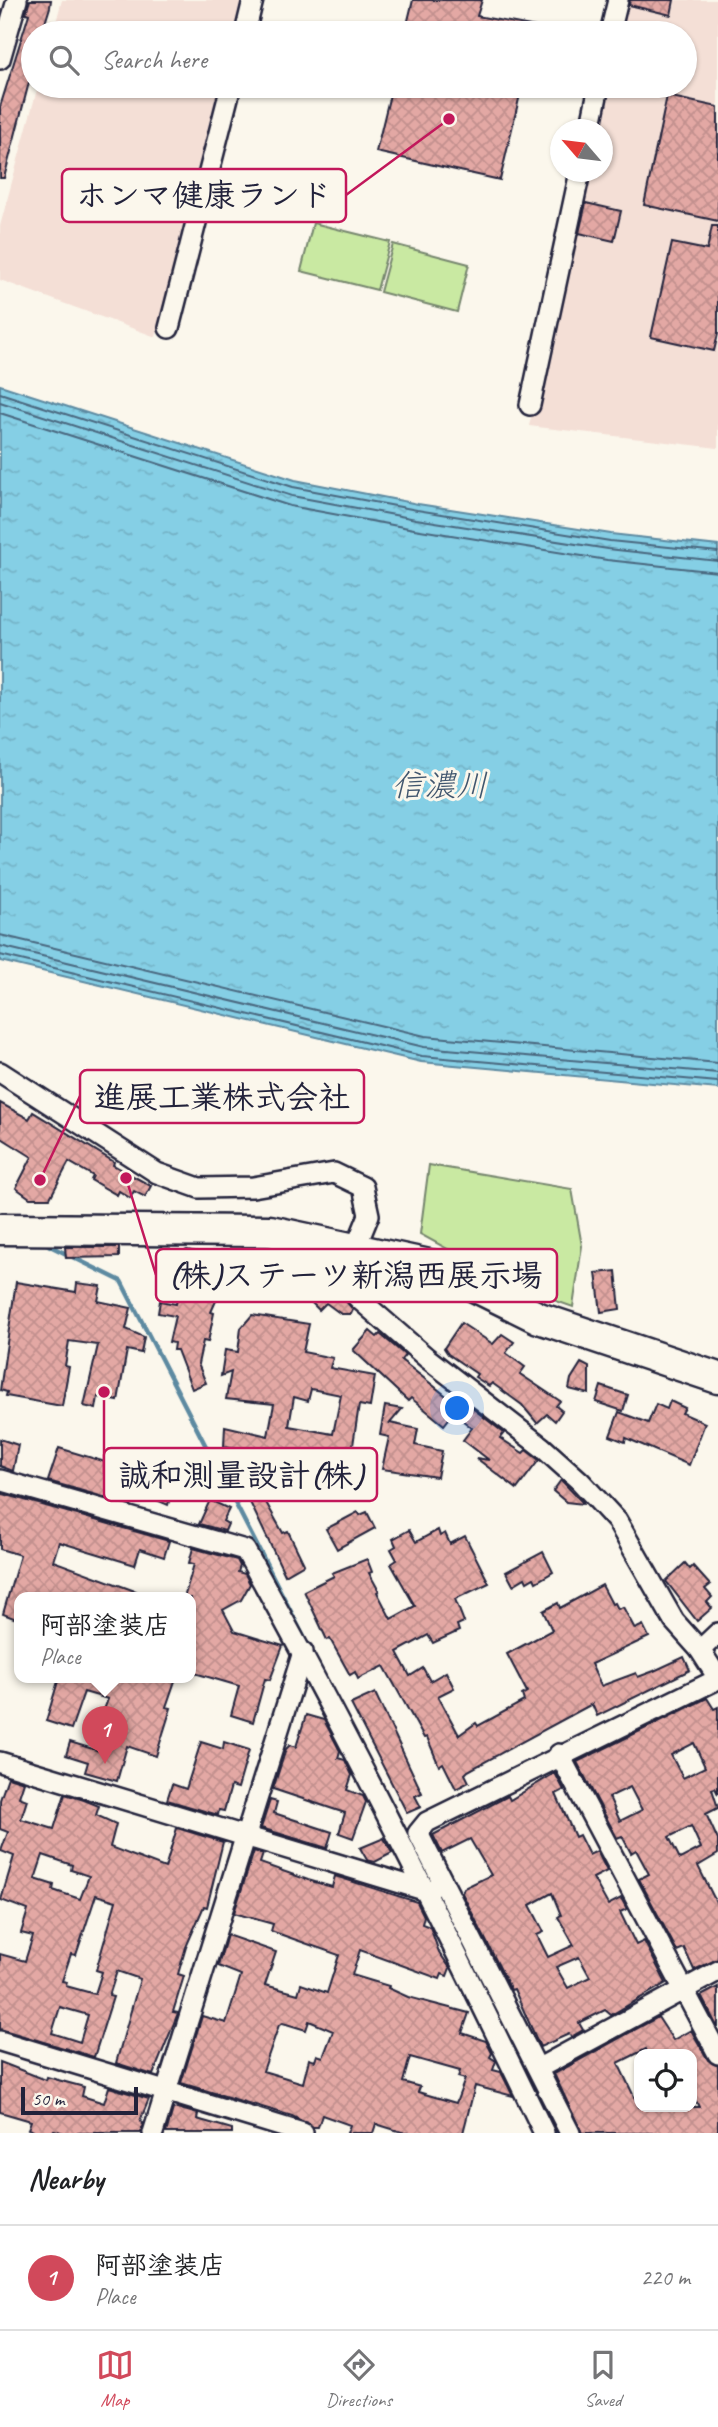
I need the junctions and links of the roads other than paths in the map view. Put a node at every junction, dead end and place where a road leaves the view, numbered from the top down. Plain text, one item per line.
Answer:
1 (17, 0) edge
2 (253, 0) edge
3 (618, 0) edge
4 (248, 21) edge
5 (613, 21) edge
6 (0, 59) edge
7 (228, 98) edge
8 (597, 98) edge
9 (592, 119) edge
10 (578, 182) edge
11 (169, 328) dead end
12 (530, 405) dead end
13 (0, 1072) edge
14 (0, 1229) edge
15 (348, 1247) junction
16 (718, 1378) edge
17 (0, 1480) edge
18 (718, 1633) edge
19 (700, 1650) junction
20 (303, 1652) junction
21 (718, 1678) edge
22 (559, 1754) junction
23 (0, 1762) edge
24 (245, 1838) junction
25 (434, 1888) junction
26 (718, 1971) edge
27 (684, 1990) junction
28 (0, 2040) edge
29 (718, 2053) edge
30 (539, 2068) junction
31 (167, 2091) junction
32 (153, 2133) edge
33 (303, 2133) edge
34 (544, 2133) edge
35 (570, 2133) edge

1 - 6 street
2 - 4 street
3 - 5 street
7 - 11 street
8 - 9 street
10 - 12 street
13 - 15 street
14 - 15 main road
15 - 16 main road
15 - 19 street
17 - 20 street
18 - 19 street
19 - 21 street
20 - 24 street
20 - 25 street
21 - 22 street
22 - 25 street
22 - 27 street
23 - 24 street
24 - 25 street
24 - 31 street
25 - 30 street
25 - 34 street
26 - 27 street
27 - 29 street
27 - 30 street
28 - 31 street
30 - 35 street
31 - 32 street
31 - 33 street

